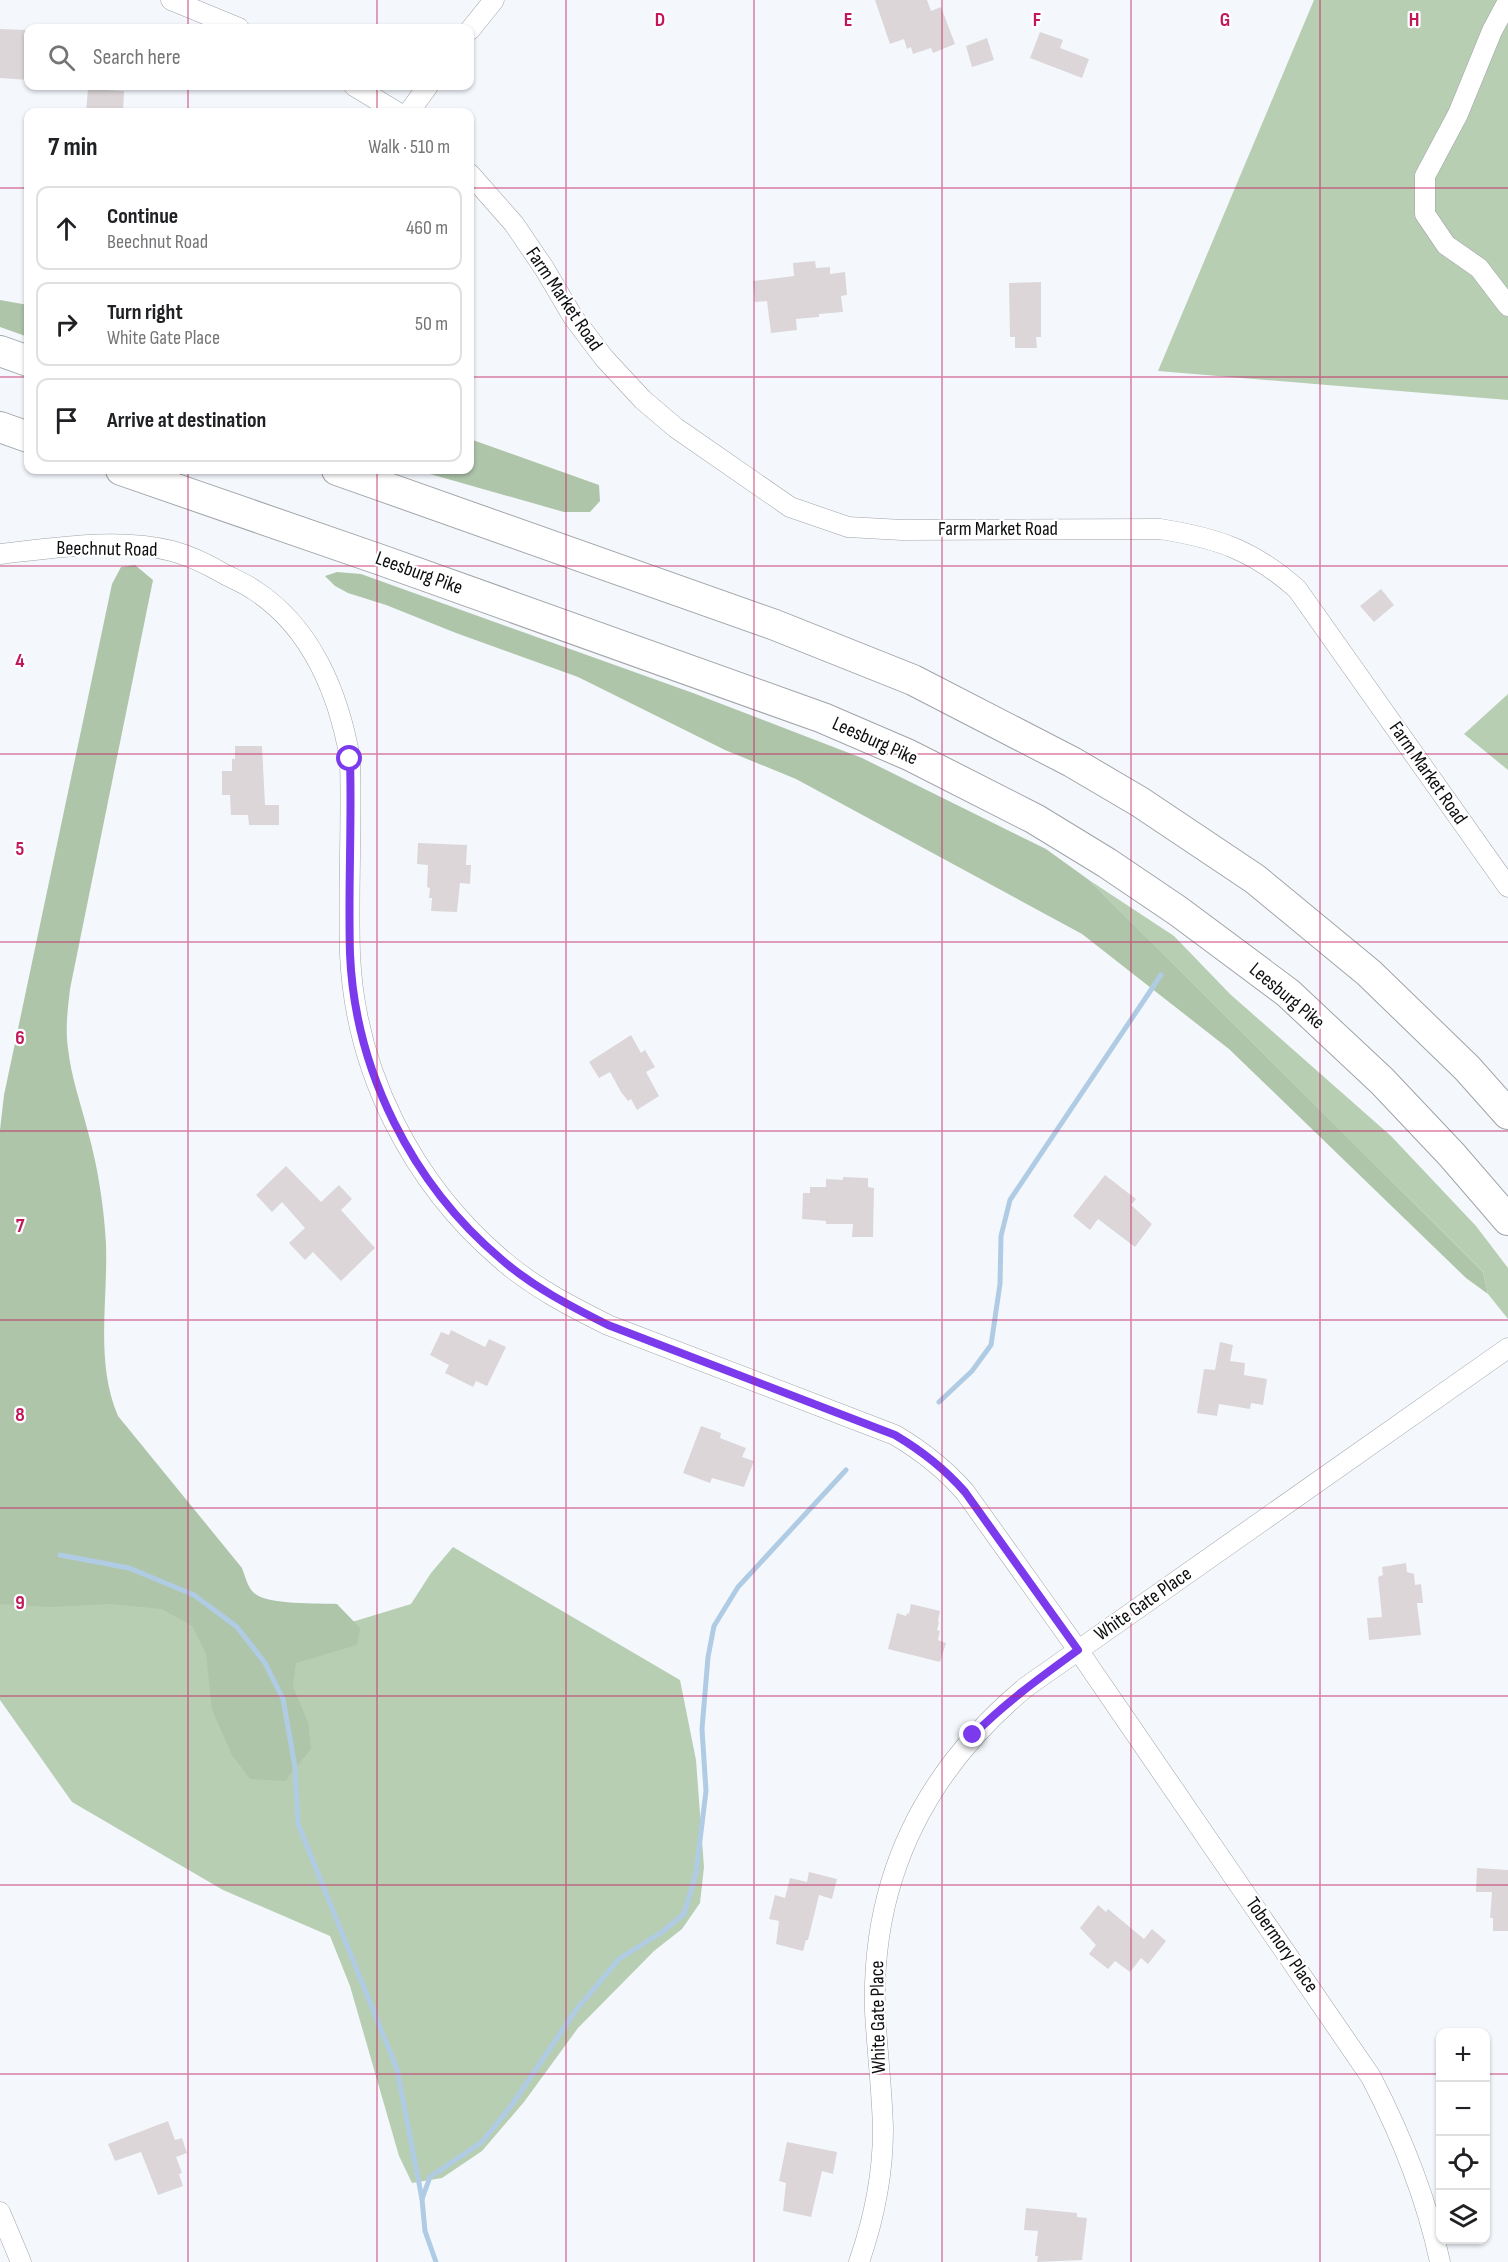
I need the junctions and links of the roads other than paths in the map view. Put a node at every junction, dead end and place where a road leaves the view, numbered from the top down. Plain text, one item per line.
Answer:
1 (171, 0) edge
2 (495, 0) edge
3 (1508, 1) edge
4 (229, 24) edge
5 (474, 25) edge
6 (361, 90) edge
7 (425, 90) edge
8 (390, 108) edge
9 (412, 108) edge
10 (474, 179) edge
11 (1508, 306) edge
12 (0, 351) edge
13 (24, 360) edge
14 (0, 427) edge
15 (24, 436) edge
16 (133, 474) edge
17 (348, 474) edge
18 (0, 554) edge
19 (1508, 887) edge
20 (1508, 1114) edge
21 (1501, 1211) edge
22 (1508, 1237) edge
23 (1508, 1348) edge
24 (1078, 1650) junction
25 (0, 2212) edge
26 (21, 2262) edge
27 (859, 2262) edge
28 (1440, 2262) edge

1 - 4 street
2 - 5 street
3 - 11 street
6 - 8 street
7 - 9 street
10 - 19 street, Farm Market Road
12 - 13 highway
14 - 15 highway
16 - 21 highway, Leesburg Pike
17 - 20 highway
18 - 24 street, Beechnut Road
21 - 22 highway
23 - 24 street, White Gate Place
24 - 27 street, White Gate Place
24 - 28 street, Tobermory Place
25 - 26 street

